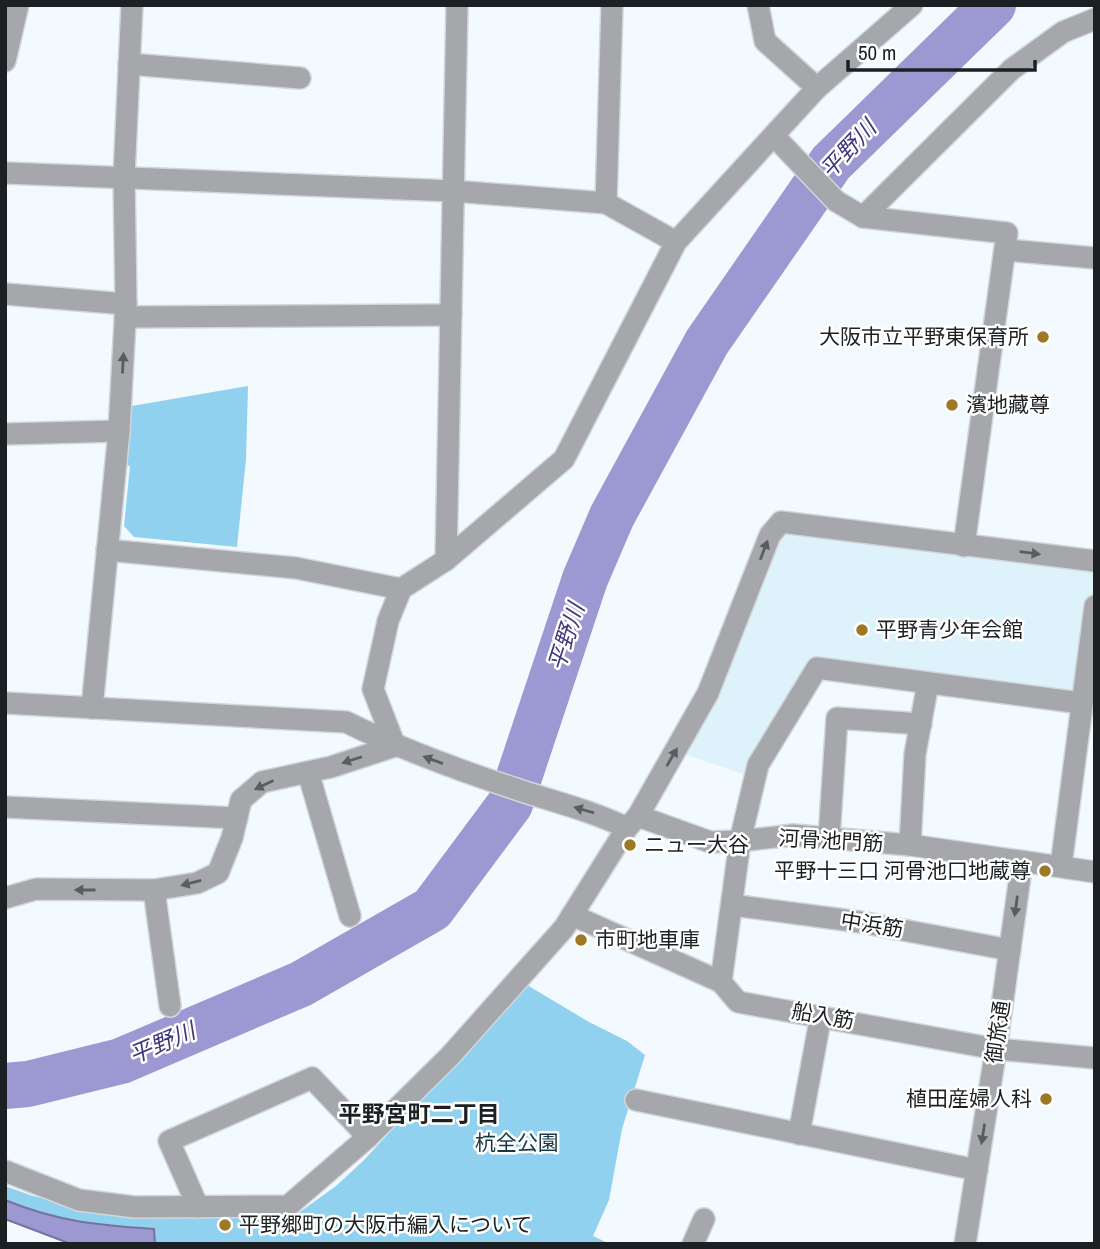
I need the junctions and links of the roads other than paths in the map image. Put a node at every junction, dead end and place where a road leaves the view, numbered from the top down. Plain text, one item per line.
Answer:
1 (18, 5) edge
2 (132, 5) edge
3 (457, 5) edge
4 (612, 5) edge
5 (758, 5) edge
6 (912, 5) edge
7 (1095, 19) edge
8 (5, 61) edge
9 (129, 64) junction
10 (300, 78) dead end
11 (817, 88) junction
12 (780, 142) junction
13 (5, 173) edge
14 (124, 176) junction
15 (453, 191) junction
16 (606, 203) junction
17 (863, 217) junction
18 (676, 242) junction
19 (1006, 250) junction
20 (1095, 258) edge
21 (5, 294) edge
22 (126, 310) junction
23 (451, 314) junction
24 (119, 431) junction
25 (5, 434) edge
26 (964, 546) junction
27 (107, 550) junction
28 (446, 560) junction
29 (1095, 561) edge
30 (401, 589) junction
31 (1095, 606) edge
32 (928, 682) junction
33 (5, 703) edge
34 (1081, 703) junction
35 (92, 708) junction
36 (921, 724) junction
37 (395, 746) junction
38 (308, 772) junction
39 (5, 807) edge
40 (237, 818) junction
41 (632, 822) junction
42 (829, 838) junction
43 (740, 841) junction
44 (910, 845) junction
45 (1023, 862) junction
46 (1061, 866) junction
47 (1095, 872) edge
48 (154, 890) junction
49 (5, 898) edge
50 (732, 905) junction
51 (572, 915) junction
52 (350, 916) dead end
53 (1010, 950) junction
54 (722, 982) junction
55 (170, 1006) dead end
56 (821, 1015) junction
57 (996, 1049) junction
58 (1095, 1058) edge
59 (636, 1100) dead end
60 (799, 1134) junction
61 (369, 1137) junction
62 (977, 1170) junction
63 (5, 1171) edge
64 (198, 1207) junction
65 (704, 1219) dead end
66 (693, 1244) edge
67 (965, 1244) edge

1 - 8 street
2 - 9 street
3 - 15 street
4 - 16 street
5 - 11 street
6 - 11 street
7 - 17 street
9 - 10 street
9 - 14 street
11 - 12 street
12 - 17 street
12 - 18 street
13 - 14 street
14 - 15 street
14 - 22 street
15 - 16 street
15 - 23 street
16 - 18 street
17 - 19 street
18 - 28 street
19 - 20 street
19 - 26 street
21 - 22 street
22 - 23 street
24 -> 22 street
23 - 28 street
24 - 25 street
24 - 27 street
26 -> 29 street
41 -> 26 street
27 - 30 street
27 - 35 street
28 - 30 street
30 - 37 street
31 - 34 street
32 - 34 street
32 - 36 street
32 - 43 street
33 - 35 street, 河骨池門筋
34 - 46 street
35 - 37 street, 河骨池門筋
36 - 42 street
36 - 44 street
37 -> 38 street
41 -> 37 street, 河骨池門筋
38 -> 40 street
38 - 52 street
39 - 40 street
40 -> 48 street
41 - 43 street, 河骨池門筋
41 - 51 street
42 - 43 street, 河骨池門筋
42 - 44 street, 河骨池門筋
43 - 50 street
44 - 45 street, 河骨池門筋
45 - 46 street, 河骨池門筋
45 -> 53 street, 御旅通
46 - 47 street, 河骨池門筋
48 -> 49 street
48 - 55 street
50 - 53 street, 中浜筋
50 - 54 street
51 - 54 street, 船入筋
51 - 61 street
53 - 57 street, 御旅通
54 - 56 street, 船入筋
56 - 57 street, 船入筋
56 - 60 street
57 - 58 street, 船入筋
57 -> 62 street, 御旅通
59 - 60 street
60 - 62 street
61 - 64 street
61 - 64 street
62 - 67 street, 御旅通
63 - 64 street
65 - 66 street

